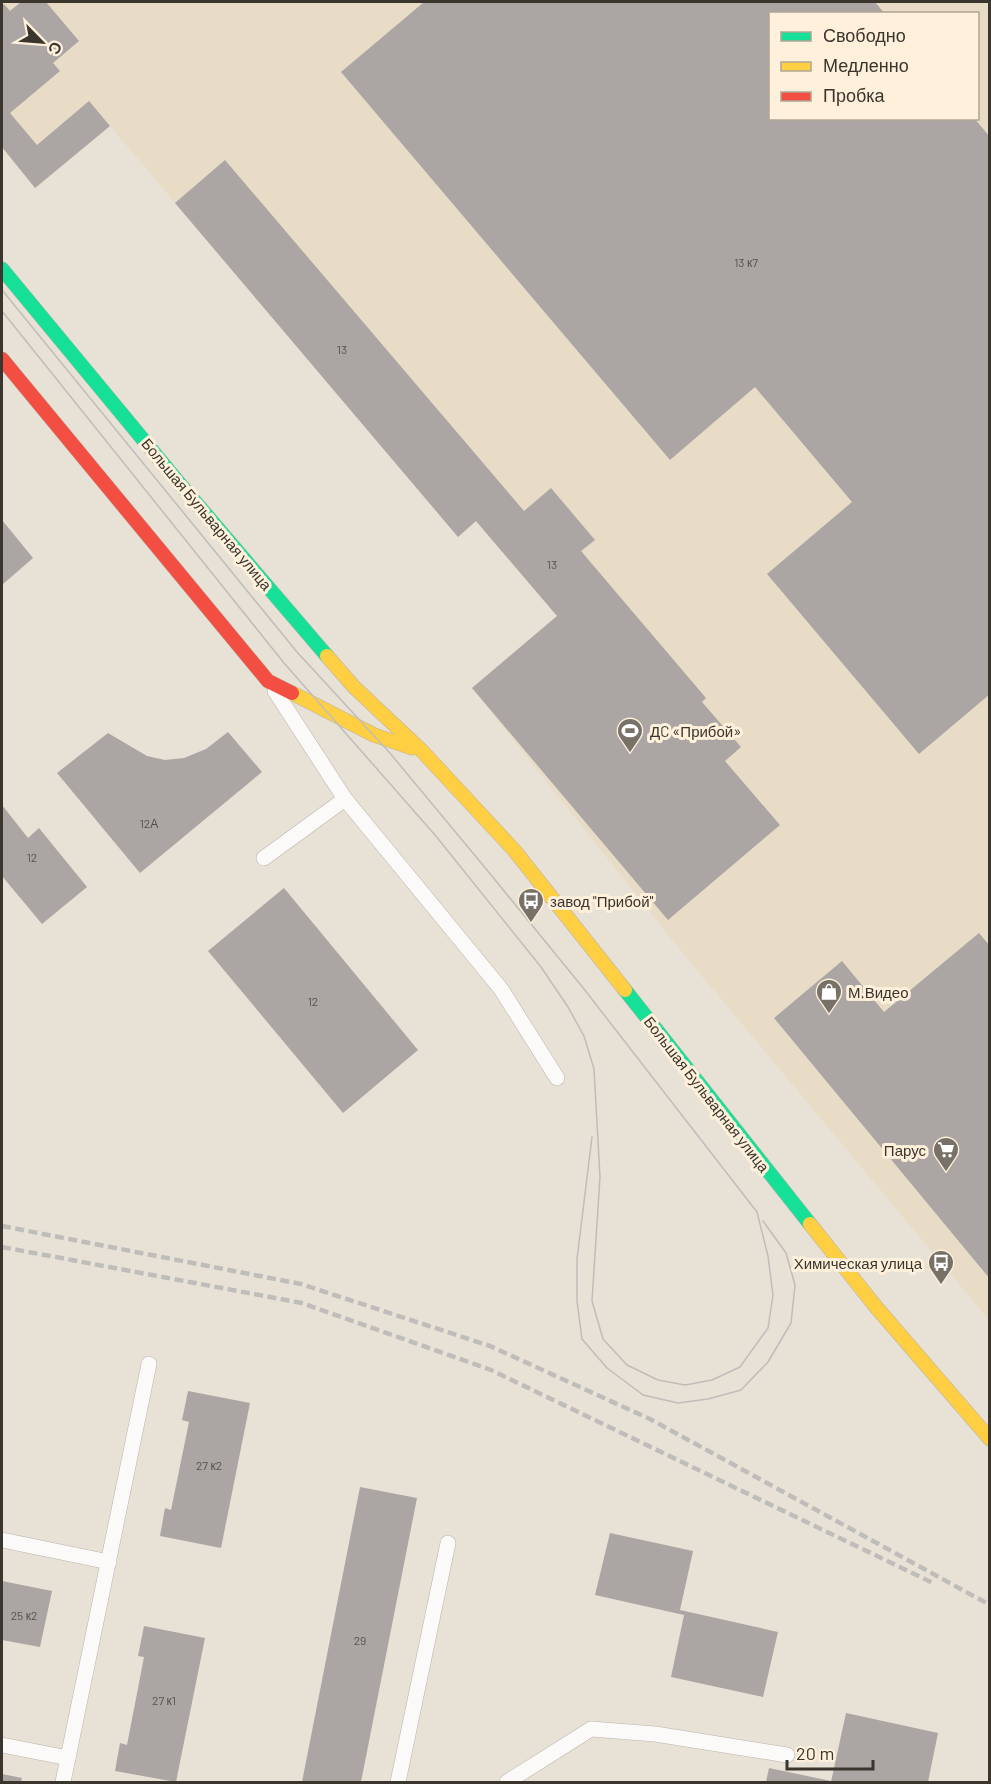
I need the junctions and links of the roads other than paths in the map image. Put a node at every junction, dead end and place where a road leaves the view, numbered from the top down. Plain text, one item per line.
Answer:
1 (2, 268) edge
2 (2, 359) edge
3 (268, 681) junction
4 (422, 751) junction
5 (345, 799) junction
6 (264, 858) dead end
7 (556, 1078) dead end
8 (149, 1364) dead end
9 (990, 1438) edge
10 (2, 1540) edge
11 (448, 1543) dead end
12 (109, 1562) junction
13 (2, 1745) edge
14 (787, 1755) dead end
15 (68, 1758) junction
16 (63, 1782) edge
17 (398, 1782) edge
18 (507, 1782) edge

1 - 4 main road, Большая Бульварная улица
2 - 3 main road, Большая Бульварная улица
3 - 4 main road, Большая Бульварная улица
3 - 5 lane
4 - 9 main road, Большая Бульварная улица
5 - 6 lane
5 - 7 lane
8 - 12 lane
10 - 12 lane
11 - 17 lane
12 - 15 lane
13 - 15 lane
14 - 18 lane
15 - 16 lane

